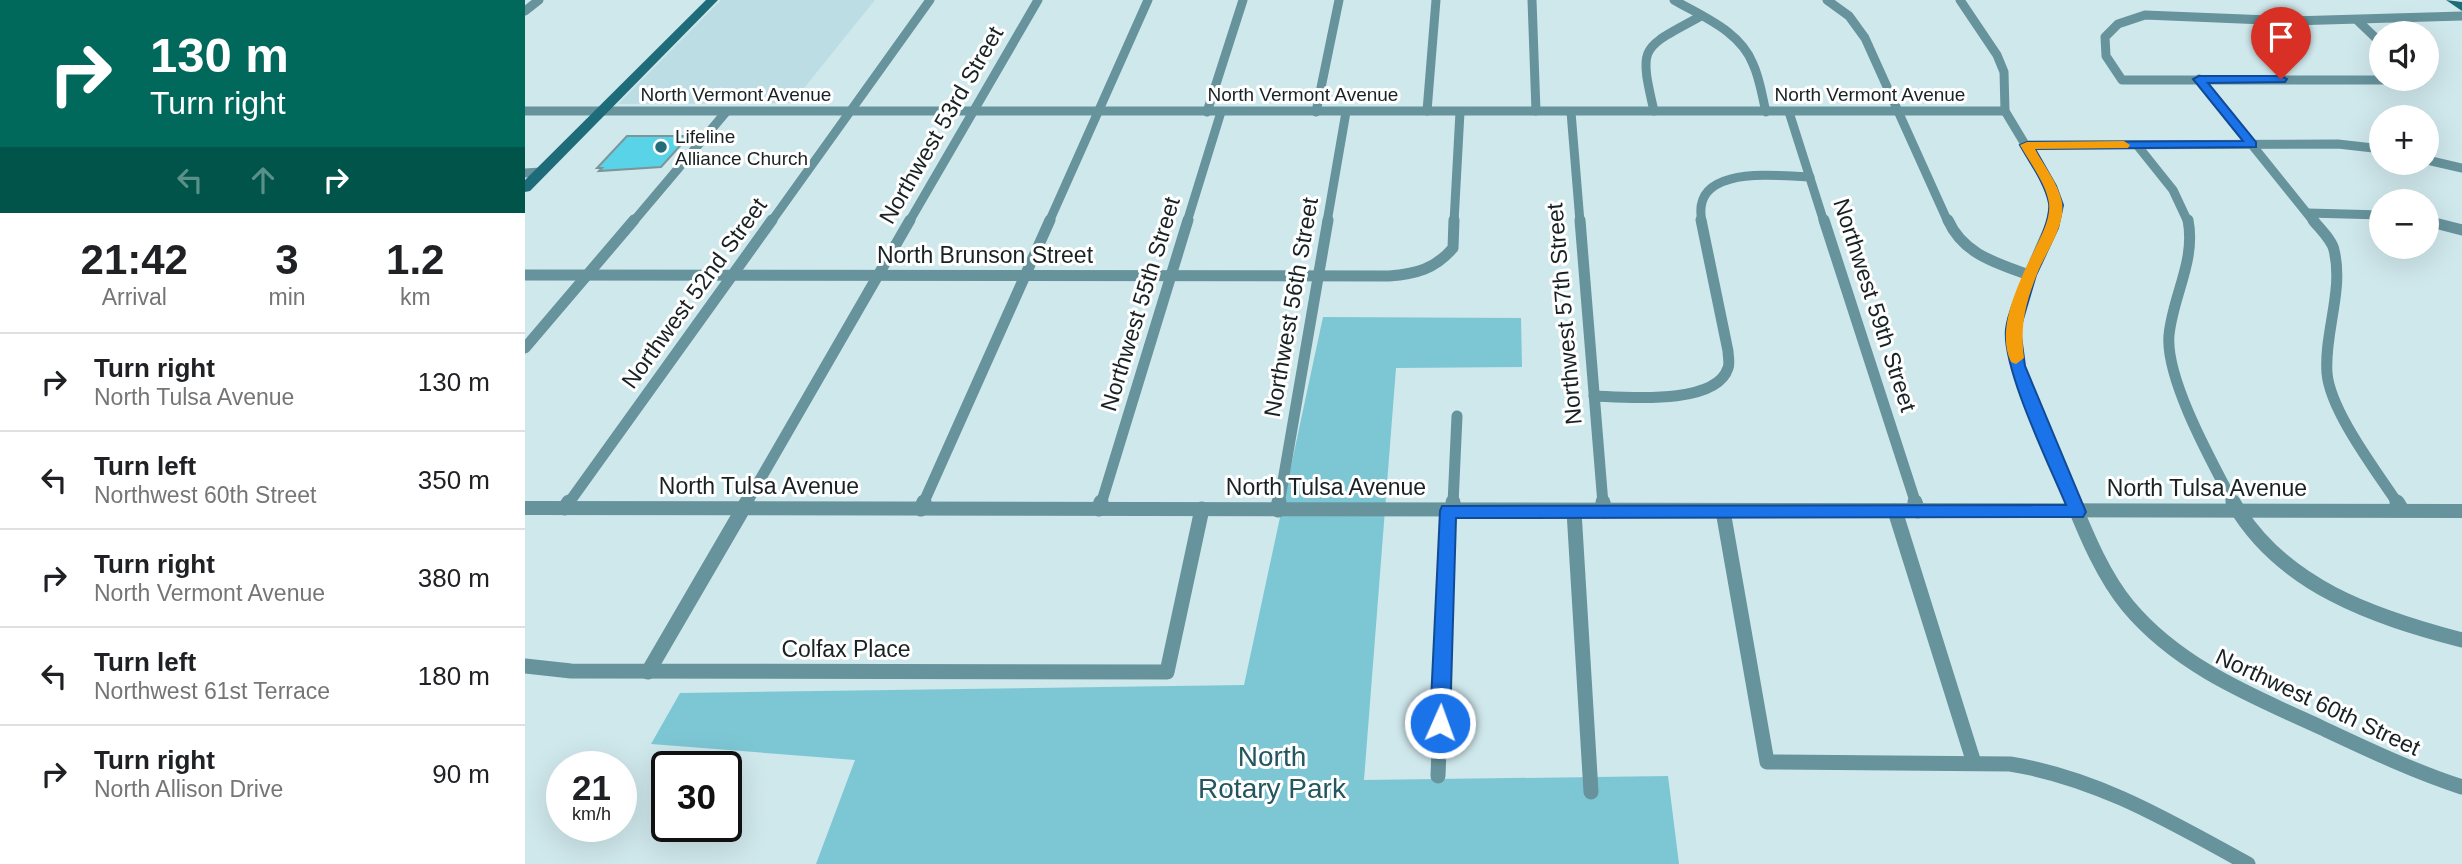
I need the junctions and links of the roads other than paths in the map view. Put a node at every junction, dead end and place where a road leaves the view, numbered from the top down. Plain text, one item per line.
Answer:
1 (540, 0) edge
2 (712, 0) edge
3 (930, 0) edge
4 (1038, 0) edge
5 (1148, 0) edge
6 (1243, 0) edge
7 (1339, 0) edge
8 (1436, 0) edge
9 (1532, 0) edge
10 (1674, 0) edge
11 (1827, 0) edge
12 (1960, 0) edge
13 (2452, 0) edge
14 (2462, 8) edge
15 (525, 11) edge
16 (1701, 16) junction
17 (2462, 16) edge
18 (2357, 20) junction
19 (2369, 32) edge
20 (2199, 79) junction
21 (2369, 79) edge
22 (525, 111) edge
23 (602, 111) junction
24 (849, 111) junction
25 (1427, 111) junction
26 (1536, 111) junction
27 (1654, 111) junction
28 (2005, 111) junction
29 (726, 112) junction
30 (973, 112) junction
31 (1098, 112) junction
32 (1207, 112) junction
33 (1221, 112) junction
34 (1316, 112) junction
35 (1346, 112) junction
36 (1460, 112) junction
37 (1571, 112) junction
38 (1766, 112) junction
39 (1789, 112) junction
40 (1898, 112) junction
41 (2252, 144) junction
42 (2027, 145) junction
43 (2137, 145) junction
44 (2369, 148) edge
45 (2439, 163) edge
46 (2462, 168) edge
47 (541, 172) junction
48 (525, 173) edge
49 (1810, 177) junction
50 (525, 188) edge
51 (2308, 213) junction
52 (2369, 215) edge
53 (2439, 225) edge
54 (2462, 230) edge
55 (589, 274) junction
56 (525, 275) edge
57 (733, 275) junction
58 (1025, 275) junction
59 (1171, 275) junction
60 (1318, 275) junction
61 (2029, 275) junction
62 (877, 277) junction
63 (525, 348) edge
64 (1594, 396) junction
65 (1457, 416) dead end
66 (525, 508) edge
67 (565, 508) junction
68 (744, 509) junction
69 (921, 509) junction
70 (1099, 509) junction
71 (1202, 509) junction
72 (1277, 510) junction
73 (2402, 510) junction
74 (1451, 511) junction
75 (1574, 511) junction
76 (1895, 511) junction
77 (1917, 511) junction
78 (2238, 511) junction
79 (2462, 511) edge
80 (1604, 512) junction
81 (1723, 512) junction
82 (2077, 512) junction
83 (2462, 640) edge
84 (525, 666) edge
85 (648, 672) junction
86 (1973, 763) junction
87 (1438, 776) dead end
88 (2462, 787) edge
89 (1591, 792) dead end
90 (2248, 864) edge

1 - 15 street
2 - 23 main road
3 - 24 street, Northwest 52nd Street
4 - 30 street, Northwest 53rd Street
5 - 31 street
6 - 32 street
7 - 34 street
8 - 25 street
9 - 26 street
10 - 16 street
11 - 40 street
12 - 28 street
13 - 14 main road
16 - 27 street
16 - 38 street
17 - 18 street
18 - 19 street
18 - 20 street
20 - 21 street
20 - 41 street
22 - 23 street, North Vermont Avenue
23 - 29 street, North Vermont Avenue
23 - 47 main road
24 - 29 street, North Vermont Avenue
24 - 30 street, North Vermont Avenue
24 - 57 street, Northwest 52nd Street
25 - 35 street, North Vermont Avenue
25 - 36 street, North Vermont Avenue
26 - 36 street, North Vermont Avenue
26 - 37 street, North Vermont Avenue
27 - 37 street, North Vermont Avenue
27 - 38 street, North Vermont Avenue
28 - 40 street, North Vermont Avenue
28 - 42 street, Northwest 60th Street
29 - 55 street
30 - 31 street, North Vermont Avenue
30 - 62 street, Northwest 53rd Street
31 - 32 street, North Vermont Avenue
31 - 58 street
32 - 33 street, North Vermont Avenue
33 - 34 street, North Vermont Avenue
33 - 59 street, Northwest 55th Street
34 - 35 street, North Vermont Avenue
35 - 60 street, Northwest 56th Street
36 - 60 street, North Brunson Street
37 - 64 street, Northwest 57th Street
38 - 39 street, North Vermont Avenue
39 - 40 street, North Vermont Avenue
39 - 49 street, Northwest 59th Street
40 - 61 street
41 - 43 street
41 - 44 street
41 - 51 street
42 - 43 street
42 - 61 street, Northwest 60th Street
43 - 78 street
45 - 46 street
47 - 48 street
47 - 50 main road
49 - 64 street
49 - 77 street, Northwest 59th Street
51 - 52 street
51 - 73 street
53 - 54 street
55 - 56 street, North Brunson Street
55 - 57 street, North Brunson Street
55 - 63 street
57 - 62 street, North Brunson Street
57 - 67 street, Northwest 52nd Street
58 - 59 street, North Brunson Street
58 - 62 street, North Brunson Street
58 - 69 street
59 - 60 street, North Brunson Street
59 - 70 street, Northwest 55th Street
60 - 72 street, Northwest 56th Street
61 - 82 street, Northwest 60th Street
62 - 68 street, Northwest 53rd Street
64 - 80 street, Northwest 57th Street
65 - 74 street
66 - 67 street, North Tulsa Avenue
67 - 68 street, North Tulsa Avenue
68 - 69 street, North Tulsa Avenue
68 - 85 street, Northwest 53rd Street
69 - 70 street, North Tulsa Avenue
70 - 71 street, North Tulsa Avenue
71 - 72 street, North Tulsa Avenue
71 - 85 street, Colfax Place
72 - 74 street, North Tulsa Avenue
73 - 78 street, North Tulsa Avenue
73 - 79 street, North Tulsa Avenue
74 - 75 street, North Tulsa Avenue
74 - 87 street
75 - 80 street, North Tulsa Avenue
75 - 89 street
76 - 77 street, North Tulsa Avenue
76 - 81 street, North Tulsa Avenue
76 - 86 street
77 - 82 street, North Tulsa Avenue
78 - 82 street, North Tulsa Avenue
78 - 83 street
80 - 81 street, North Tulsa Avenue
81 - 86 street
82 - 88 street, Northwest 60th Street
84 - 85 street, Colfax Place
86 - 90 street

